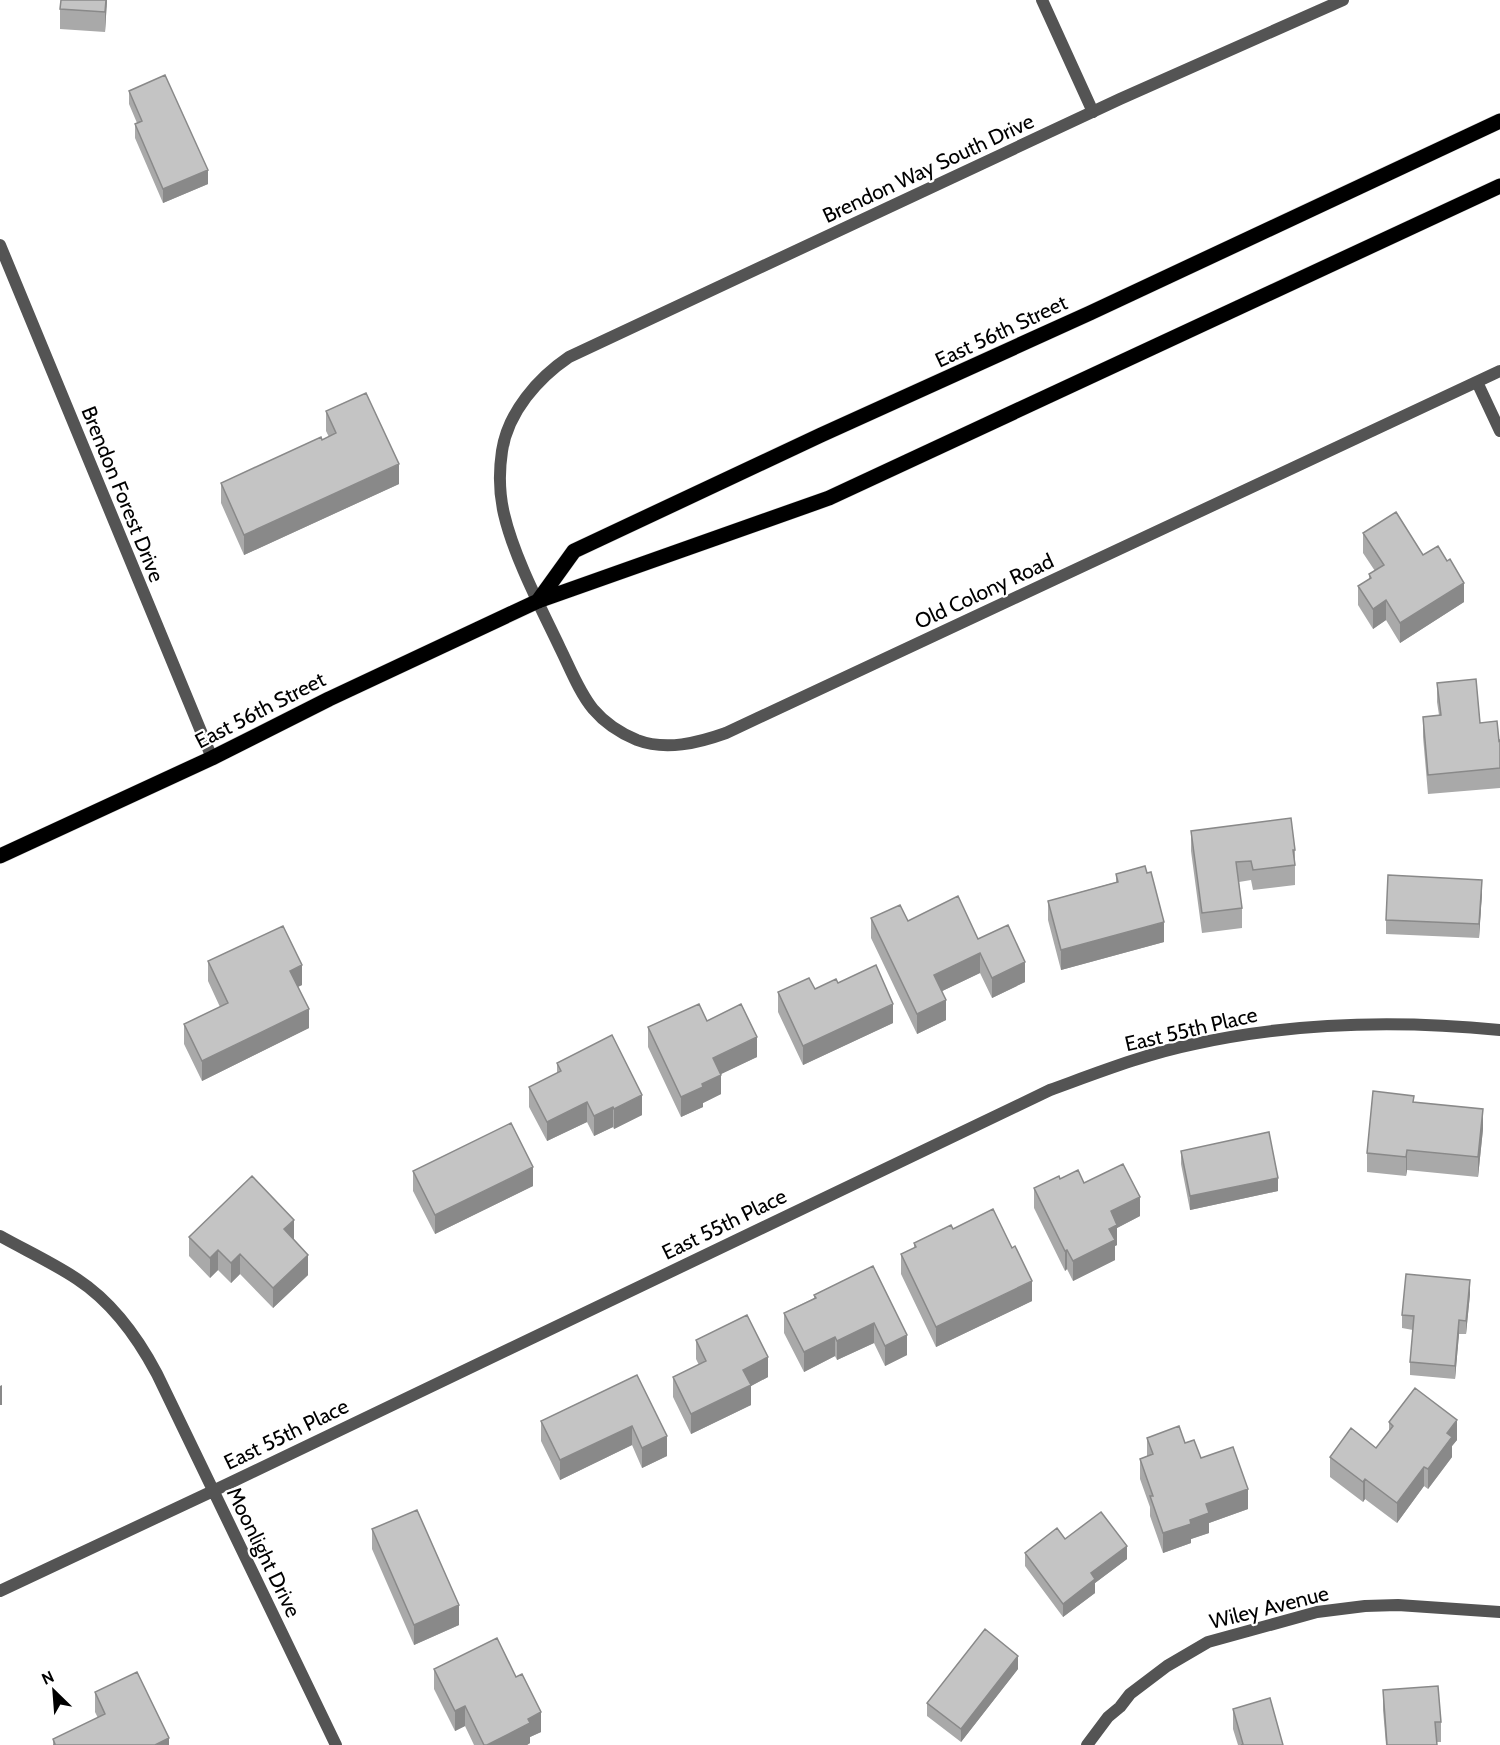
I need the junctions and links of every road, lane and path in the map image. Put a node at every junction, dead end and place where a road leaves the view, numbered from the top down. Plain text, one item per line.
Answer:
1 (1042, 0) edge
2 (1343, 0) edge
3 (1093, 112) junction
4 (1500, 121) edge
5 (1500, 186) edge
6 (0, 245) edge
7 (1500, 371) edge
8 (1476, 382) junction
9 (1500, 431) edge
10 (538, 601) junction
11 (212, 758) junction
12 (0, 856) edge
13 (1500, 1030) edge
14 (0, 1236) edge
15 (213, 1491) junction
16 (0, 1591) edge
17 (1500, 1612) edge
18 (336, 1745) edge
19 (1087, 1745) edge

1 - 3 street
2 - 3 street, Brendon Way South Drive
3 - 10 street, Brendon Way South Drive
4 - 10 main road, East 56th Street
5 - 10 main road, East 56th Street
6 - 11 street, Brendon Forest Drive
7 - 8 street, Old Colony Road
8 - 9 street
8 - 10 street, Old Colony Road
10 - 11 main road, East 56th Street
11 - 12 main road, East 56th Street
13 - 15 street, East 55th Place
14 - 15 street, Moonlight Drive
15 - 16 street, East 55th Place
15 - 18 street, Moonlight Drive
17 - 19 street, Wiley Avenue

